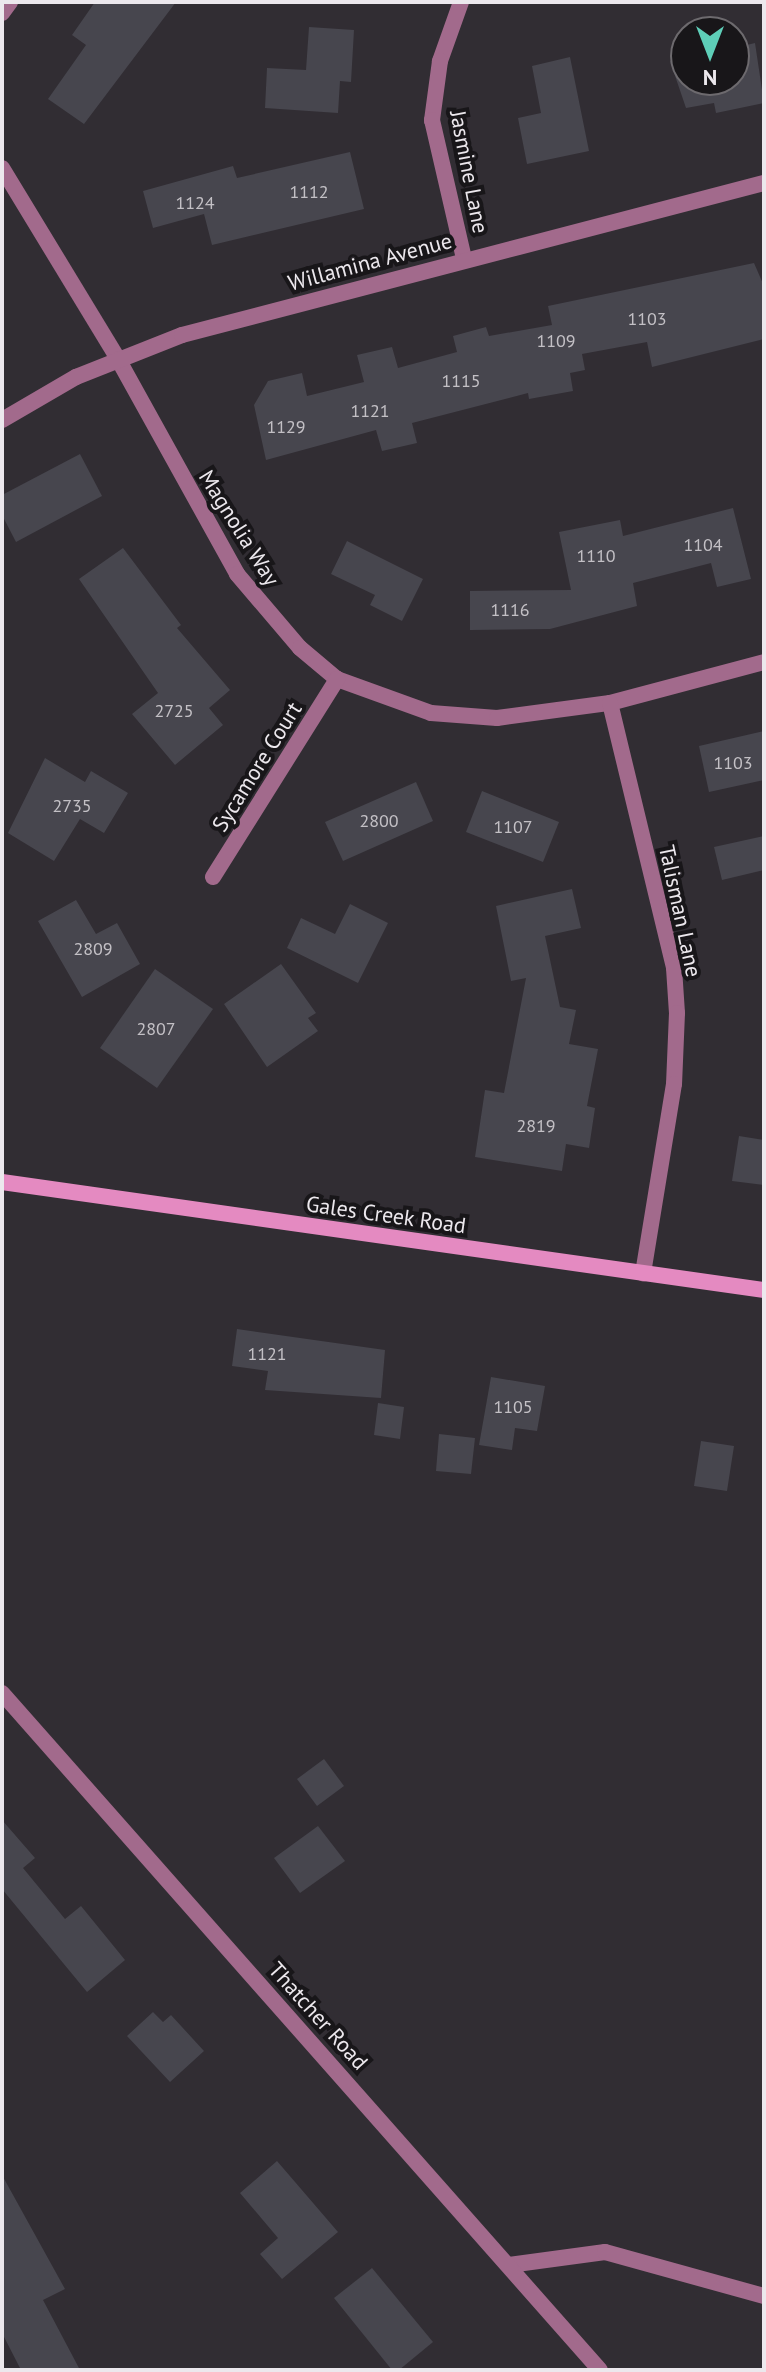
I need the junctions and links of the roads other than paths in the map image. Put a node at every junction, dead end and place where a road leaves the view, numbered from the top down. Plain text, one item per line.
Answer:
1 (10, 2) edge
2 (461, 2) edge
3 (2, 13) edge
4 (2, 168) edge
5 (764, 183) edge
6 (464, 259) junction
7 (118, 359) junction
8 (2, 420) edge
9 (764, 662) edge
10 (337, 679) junction
11 (610, 703) junction
12 (213, 877) dead end
13 (2, 1182) edge
14 (643, 1273) junction
15 (764, 1290) edge
16 (2, 1693) edge
17 (509, 2265) junction
18 (764, 2296) edge
19 (600, 2370) edge

1 - 3 street
2 - 6 street, Jasmine Lane
4 - 7 street, Magnolia Way
5 - 6 street, Willamina Avenue
6 - 7 street, Willamina Avenue
7 - 8 street, Willamina Avenue
7 - 10 street, Magnolia Way
9 - 11 street, Magnolia Way
10 - 11 street, Magnolia Way
10 - 12 street, Sycamore Court
11 - 14 street, Talisman Lane
13 - 14 main road, Gales Creek Road
14 - 15 main road, Gales Creek Road
16 - 17 street, Thatcher Road
17 - 18 street
17 - 19 street, Thatcher Road

